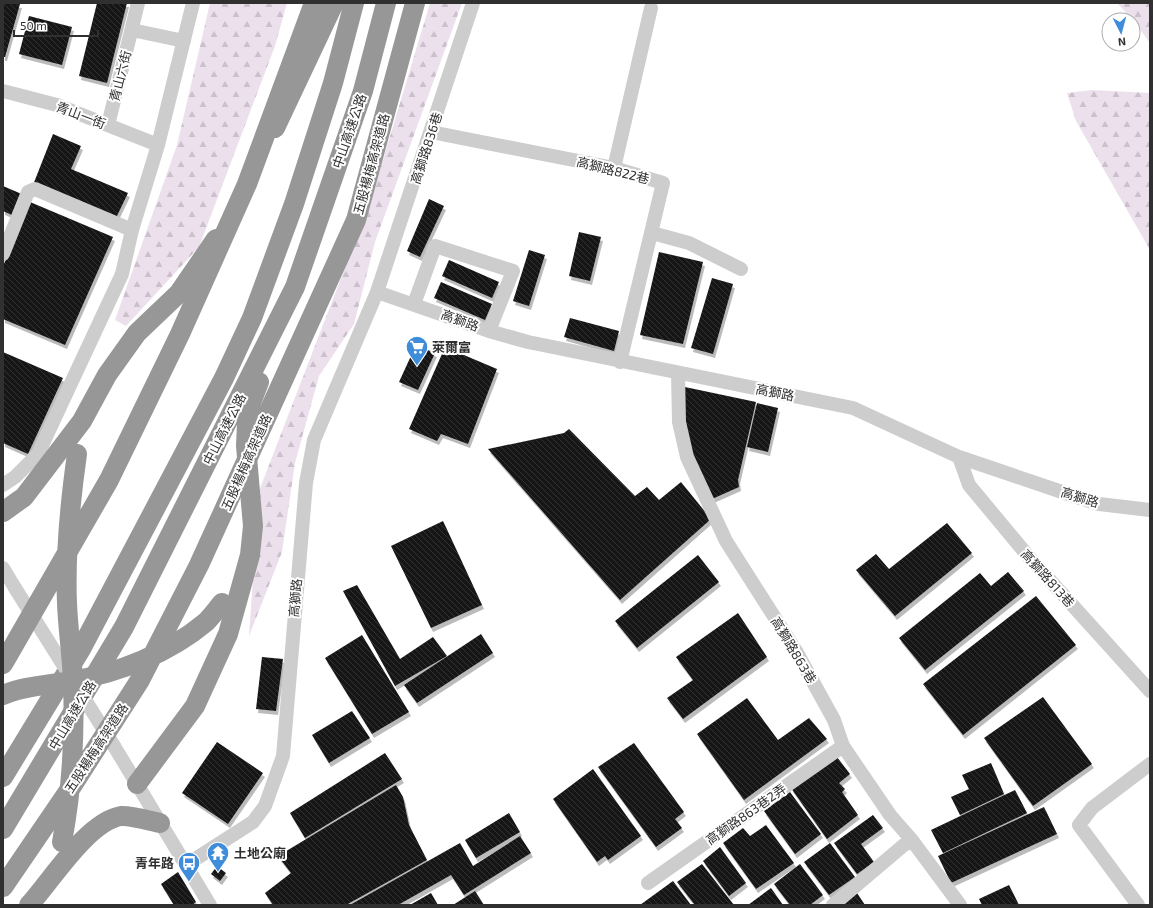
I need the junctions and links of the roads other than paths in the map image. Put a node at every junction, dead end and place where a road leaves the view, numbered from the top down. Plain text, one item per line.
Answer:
1 (138, 3) edge
2 (193, 3) edge
3 (314, 3) edge
4 (334, 3) edge
5 (354, 3) edge
6 (386, 3) edge
7 (415, 3) edge
8 (472, 3) edge
9 (651, 8) dead end
10 (132, 30) junction
11 (184, 41) junction
12 (3, 90) edge
13 (108, 125) junction
14 (431, 132) junction
15 (158, 145) junction
16 (614, 168) junction
17 (132, 230) junction
18 (652, 233) junction
19 (3, 254) edge
20 (741, 269) dead end
21 (295, 287) junction
22 (377, 292) junction
23 (414, 304) junction
24 (489, 331) junction
25 (620, 362) junction
26 (678, 372) junction
27 (82, 421) junction
28 (959, 457) junction
29 (3, 485) edge
30 (1150, 510) edge
31 (3, 512) edge
32 (3, 568) edge
33 (244, 578) junction
34 (3, 664) edge
35 (73, 681) junction
36 (1150, 691) edge
37 (3, 695) edge
38 (843, 746) junction
39 (1150, 764) edge
40 (3, 777) edge
41 (137, 784) junction
42 (160, 823) junction
43 (3, 829) edge
44 (911, 839) junction
45 (186, 865) junction
46 (648, 882) dead end
47 (3, 887) edge
48 (35, 899) edge
49 (210, 905) edge
50 (833, 905) edge
51 (960, 905) edge
52 (1138, 905) edge

1 - 10 street, 青山六街
2 - 11 street
3 - 34 highway, bridge
4 - 27 highway
5 - 40 highway, 中山高速公路
6 - 21 highway, 中山高速公路
7 - 47 highway, 五股楊梅高架道路, bridge
8 - 14 street, 高獅路836巷
9 - 16 street
10 - 11 street
10 - 13 street, 青山六街
11 - 15 street
12 - 13 street, 青山一街
13 - 15 street, 青山一街
14 - 16 street, 高獅路822巷
14 - 22 street, 高獅路836巷
15 - 17 street
16 - 18 street, 高獅路822巷
17 - 19 street
17 - 29 street
18 - 20 street
18 - 25 street, 高獅路822巷
21 - 33 highway
21 - 43 highway, 中山高速公路
22 - 23 street, 高獅路
22 - 45 street, 高獅路
23 - 24 street, 高獅路
23 - 24 street
24 - 25 street, 高獅路
25 - 26 street, 高獅路
26 - 28 street, 高獅路
26 - 38 street, 高獅路863巷
27 - 31 highway
27 - 35 highway, bridge
28 - 30 street, 高獅路
28 - 36 street, 高獅路813巷
32 - 35 street, bridge
33 - 35 highway, bridge
33 - 41 highway
35 - 37 highway, bridge
35 - 41 street, bridge
35 - 48 highway, bridge
38 - 44 street, 高獅路863巷
38 - 46 street, 高獅路863巷2弄
39 - 52 street
41 - 42 street
42 - 45 street
42 - 48 highway
44 - 50 street
44 - 51 street, 高獅路863巷
45 - 49 street

